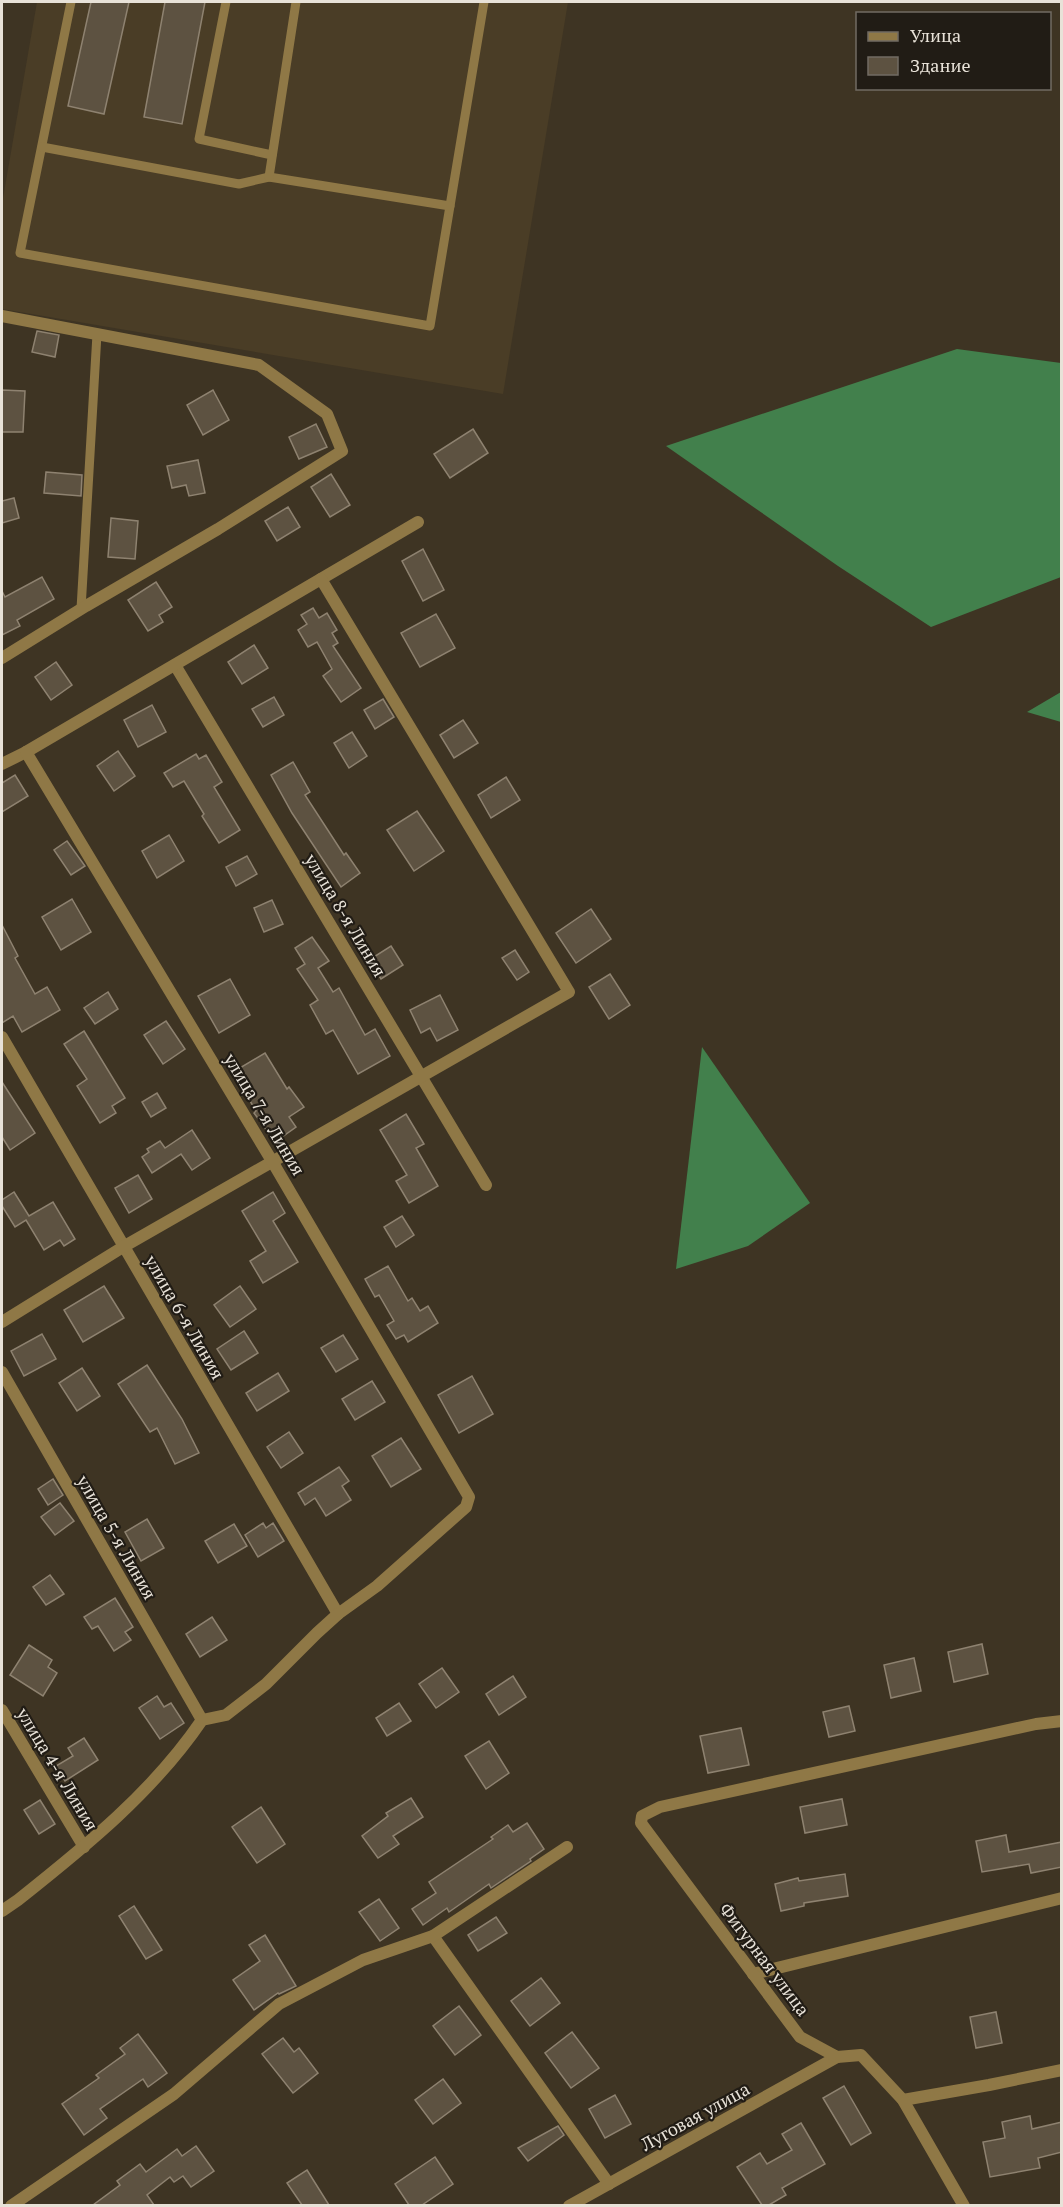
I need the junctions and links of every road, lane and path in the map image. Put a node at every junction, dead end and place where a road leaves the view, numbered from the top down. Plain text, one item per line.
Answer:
1 (71, 2) edge
2 (226, 2) edge
3 (296, 2) edge
4 (484, 2) edge
5 (42, 147) junction
6 (272, 155) junction
7 (269, 177) junction
8 (450, 206) junction
9 (2, 316) edge
10 (97, 334) junction
11 (418, 522) dead end
12 (321, 579) junction
13 (81, 609) junction
14 (2, 658) edge
15 (175, 665) junction
16 (26, 752) junction
17 (2, 764) edge
18 (2, 1037) edge
19 (422, 1076) junction
20 (272, 1161) junction
21 (486, 1185) dead end
22 (123, 1247) junction
23 (2, 1322) edge
24 (2, 1372) edge
25 (339, 1614) junction
26 (2, 1710) edge
27 (202, 1720) junction
28 (1062, 1721) edge
29 (84, 1847) junction
30 (567, 1847) dead end
31 (1062, 1898) edge
32 (2, 1911) edge
33 (433, 1936) junction
34 (753, 1974) junction
35 (837, 2057) junction
36 (1062, 2070) edge
37 (903, 2100) junction
38 (609, 2184) junction
39 (11, 2205) edge
40 (569, 2205) edge
41 (964, 2205) edge

1 - 5 lane
2 - 6 lane
3 - 6 lane
4 - 8 lane
5 - 7 lane
5 - 8 lane
6 - 7 lane
7 - 8 lane
9 - 10 street
10 - 13 lane
10 - 13 street
11 - 12 street
12 - 15 street
12 - 19 street
13 - 14 street
15 - 16 street
15 - 19 street, улица 8-я Линия
16 - 17 street
16 - 20 street, улица 7-я Линия
18 - 22 street, улица 6-я Линия
19 - 20 street
19 - 21 street, улица 8-я Линия
20 - 22 street
20 - 25 street, улица 7-я Линия
22 - 23 street
22 - 25 street, улица 6-я Линия
24 - 27 street, улица 5-я Линия
25 - 27 street
26 - 29 street, улица 4-я Линия
27 - 29 street
28 - 34 street, Фигурная улица
29 - 32 street
30 - 33 street
31 - 34 street
33 - 38 street
33 - 39 street
34 - 35 street, Фигурная улица
35 - 37 street, Фигурная улица
35 - 38 street, Луговая улица
36 - 37 street
37 - 41 street, Фигурная улица
38 - 40 street, Луговая улица

